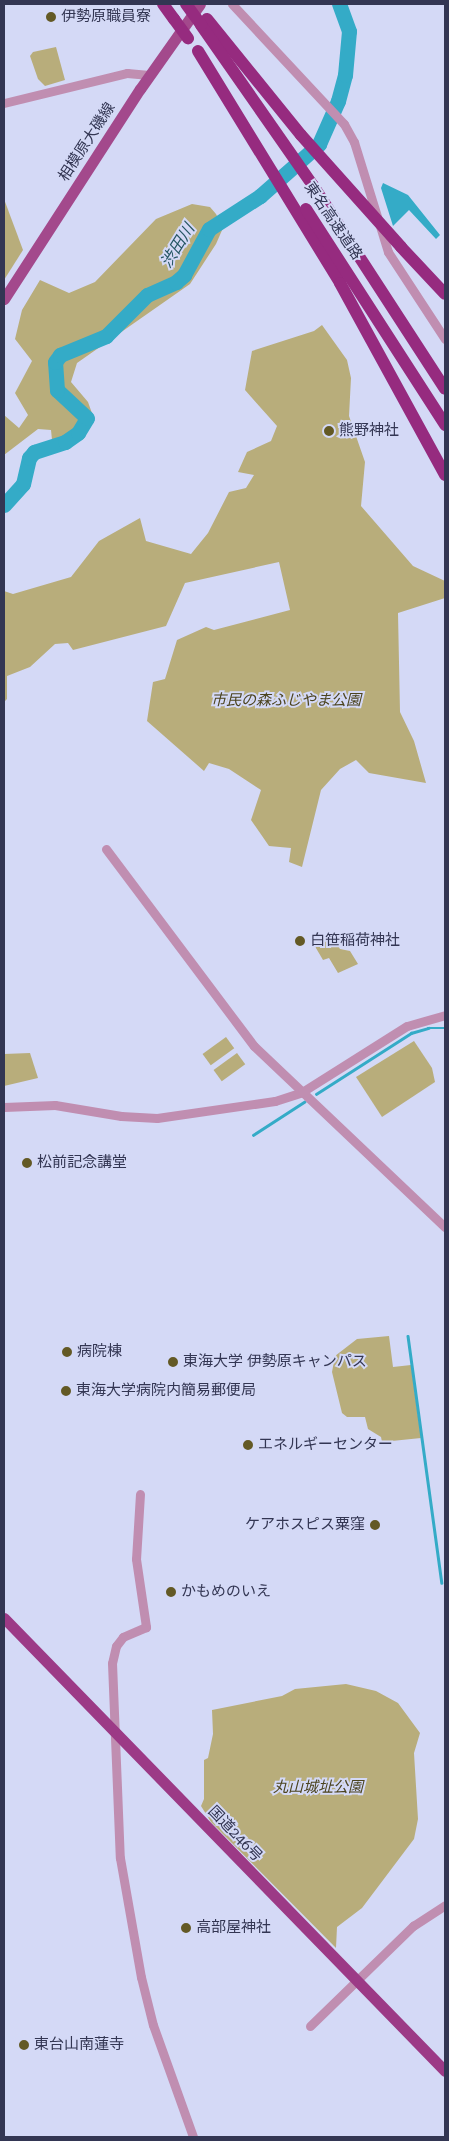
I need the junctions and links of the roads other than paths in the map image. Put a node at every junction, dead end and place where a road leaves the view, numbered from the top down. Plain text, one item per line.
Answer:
1 (163, 4) edge
2 (186, 4) edge
3 (194, 4) edge
4 (200, 4) edge
5 (232, 4) edge
6 (204, 22) junction
7 (149, 75) junction
8 (4, 104) edge
9 (293, 197) junction
10 (445, 294) edge
11 (4, 299) edge
12 (445, 339) edge
13 (445, 389) edge
14 (445, 425) edge
15 (445, 475) edge
16 (106, 849) dead end
17 (445, 1015) edge
18 (302, 1092) junction
19 (4, 1107) edge
20 (445, 1227) edge
21 (140, 1494) dead end
22 (4, 1618) edge
23 (114, 1732) junction
24 (445, 1905) edge
25 (357, 1981) junction
26 (310, 2026) dead end
27 (445, 2071) edge
28 (192, 2137) edge

1 - 9 highway, 東名高速道路, bridge
2 - 6 highway, bridge
3 - 6 highway
4 - 7 main road, 相模原大磯線
5 - 12 street
6 - 10 highway, bridge
6 - 13 highway, 東名高速道路
7 - 8 street
7 - 11 main road, 相模原大磯線
9 - 14 highway, 東名高速道路
9 - 15 highway
16 - 18 street
17 - 18 street
18 - 19 street
18 - 20 street
21 - 23 street
22 - 23 highway, 国道246号
23 - 25 highway, 国道246号
23 - 28 street
24 - 25 street
25 - 26 street
25 - 27 highway, 国道246号

